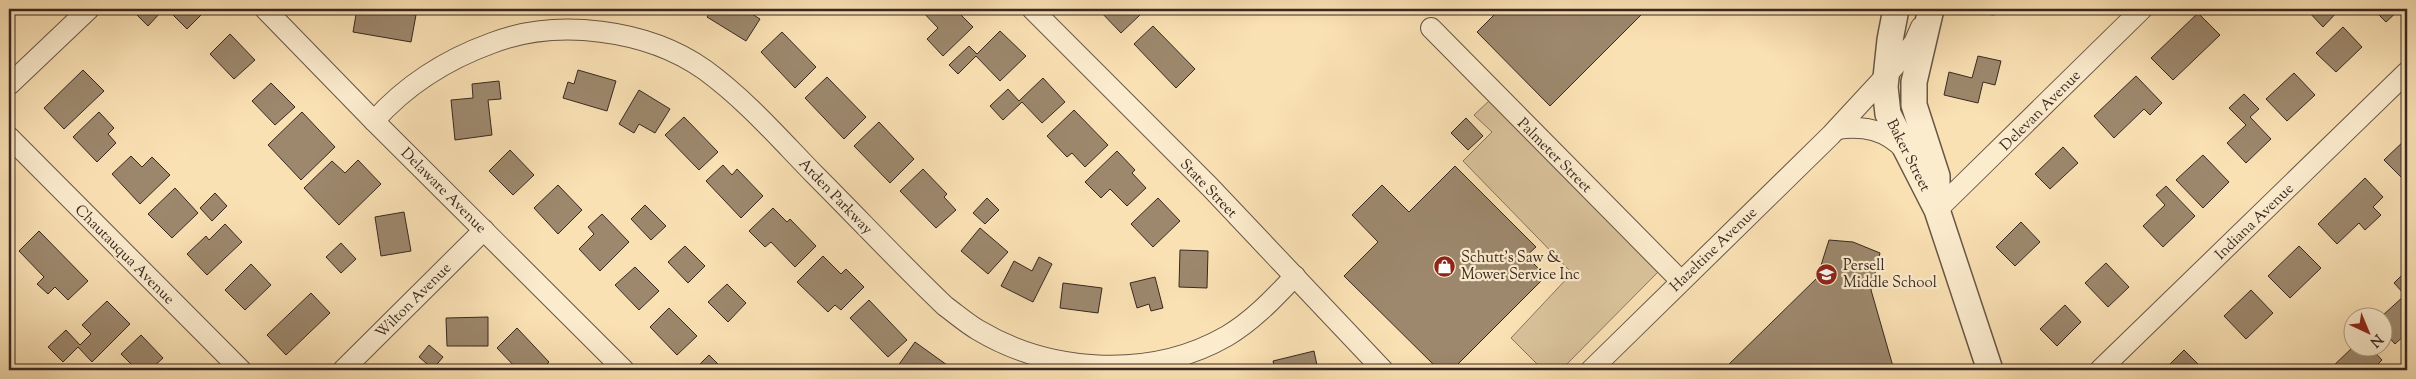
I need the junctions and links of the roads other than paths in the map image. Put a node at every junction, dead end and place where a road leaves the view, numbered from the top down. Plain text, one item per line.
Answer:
1 (89, 9) edge
2 (265, 9) edge
3 (1032, 9) edge
4 (1896, 9) edge
5 (1930, 9) edge
6 (2142, 9) edge
7 (1431, 28) dead end
8 (2407, 72) edge
9 (1886, 76) junction
10 (9, 85) edge
11 (374, 121) junction
12 (1837, 129) junction
13 (9, 137) edge
14 (1907, 152) junction
15 (1937, 210) junction
16 (484, 230) junction
17 (1295, 276) junction
18 (1681, 281) junction
19 (241, 370) edge
20 (343, 370) edge
21 (624, 370) edge
22 (1383, 370) edge
23 (1591, 370) edge
24 (1990, 370) edge
25 (2100, 370) edge

1 - 10 street
2 - 11 street, Delaware Avenue
3 - 17 street, State Street
4 - 9 street, Baker Street
5 - 9 street, Hazeltine Avenue
5 - 15 street, Baker Street
6 - 15 street, Delevan Avenue
7 - 18 street, Palmeter Street
8 - 25 street, Indiana Avenue
9 - 12 street, Hazeltine Avenue
9 - 14 street, Baker Street
11 - 16 street, Delaware Avenue
11 - 17 street, Arden Parkway
12 - 14 street
12 - 18 street, Hazeltine Avenue
13 - 19 street, Chautauqua Avenue
14 - 15 street, Baker Street
15 - 24 street, Baker Street
16 - 20 street, Wilton Avenue
16 - 21 street, Delaware Avenue
17 - 22 street, State Street
18 - 23 street, Hazeltine Avenue

